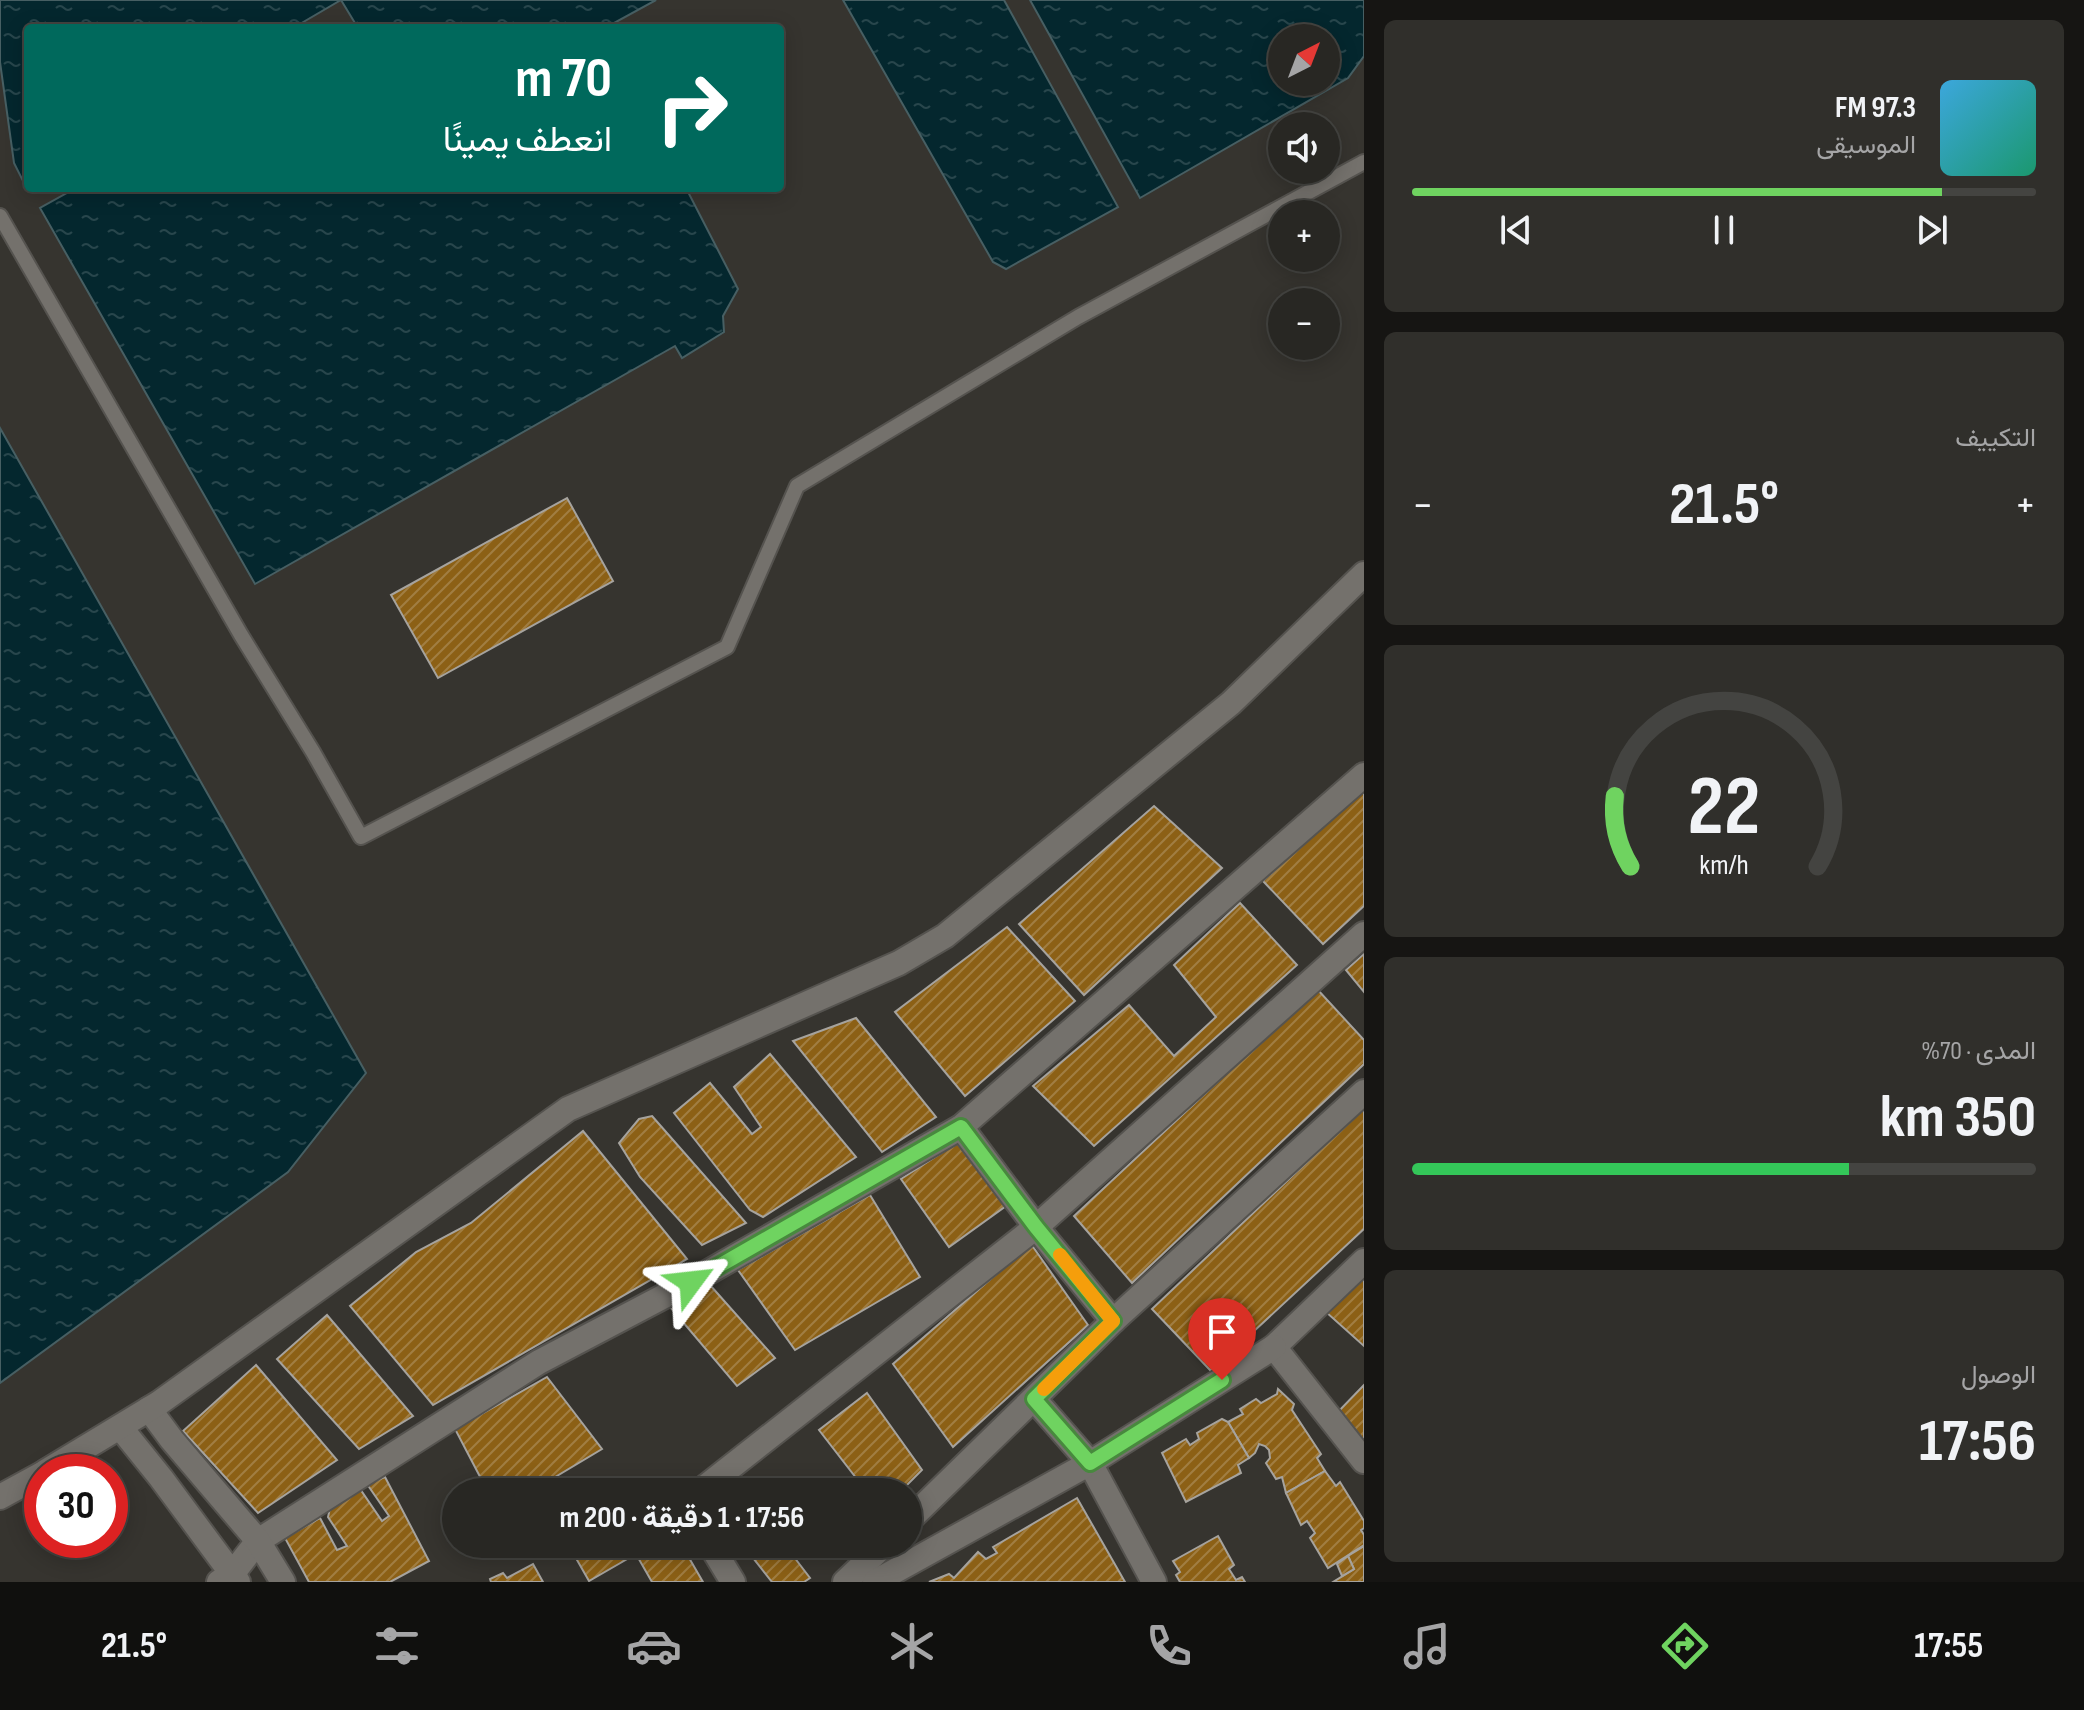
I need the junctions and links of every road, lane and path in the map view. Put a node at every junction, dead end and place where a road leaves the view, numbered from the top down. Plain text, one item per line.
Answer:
1 (1364, 162) edge
2 (0, 216) edge
3 (1364, 574) edge
4 (1364, 775) edge
5 (1364, 934) edge
6 (1364, 1092) edge
7 (961, 1127) junction
8 (1036, 1227) junction
9 (1364, 1261) edge
10 (1113, 1321) junction
11 (1274, 1347) junction
12 (1034, 1399) junction
13 (149, 1409) junction
14 (120, 1427) junction
15 (75, 1454) edge
16 (1364, 1461) edge
17 (1090, 1463) junction
18 (717, 1478) edge
19 (24, 1484) edge
20 (0, 1497) edge
21 (922, 1507) edge
22 (258, 1541) junction
23 (718, 1558) edge
24 (870, 1558) edge
25 (230, 1579) edge
26 (283, 1582) edge
27 (733, 1582) edge
28 (845, 1582) edge
29 (875, 1582) edge
30 (1154, 1582) edge

1 - 2 lane
3 - 13 street
4 - 7 street
5 - 8 street
6 - 10 street
7 - 8 street
7 - 22 street
8 - 10 street
8 - 18 street
9 - 11 street
10 - 12 street
11 - 16 street
11 - 17 street
12 - 17 street
12 - 21 street
13 - 14 street
13 - 22 street
14 - 15 street
14 - 25 street
17 - 29 street
17 - 30 street
19 - 20 street
22 - 25 street
22 - 26 street
23 - 27 street
24 - 28 street

